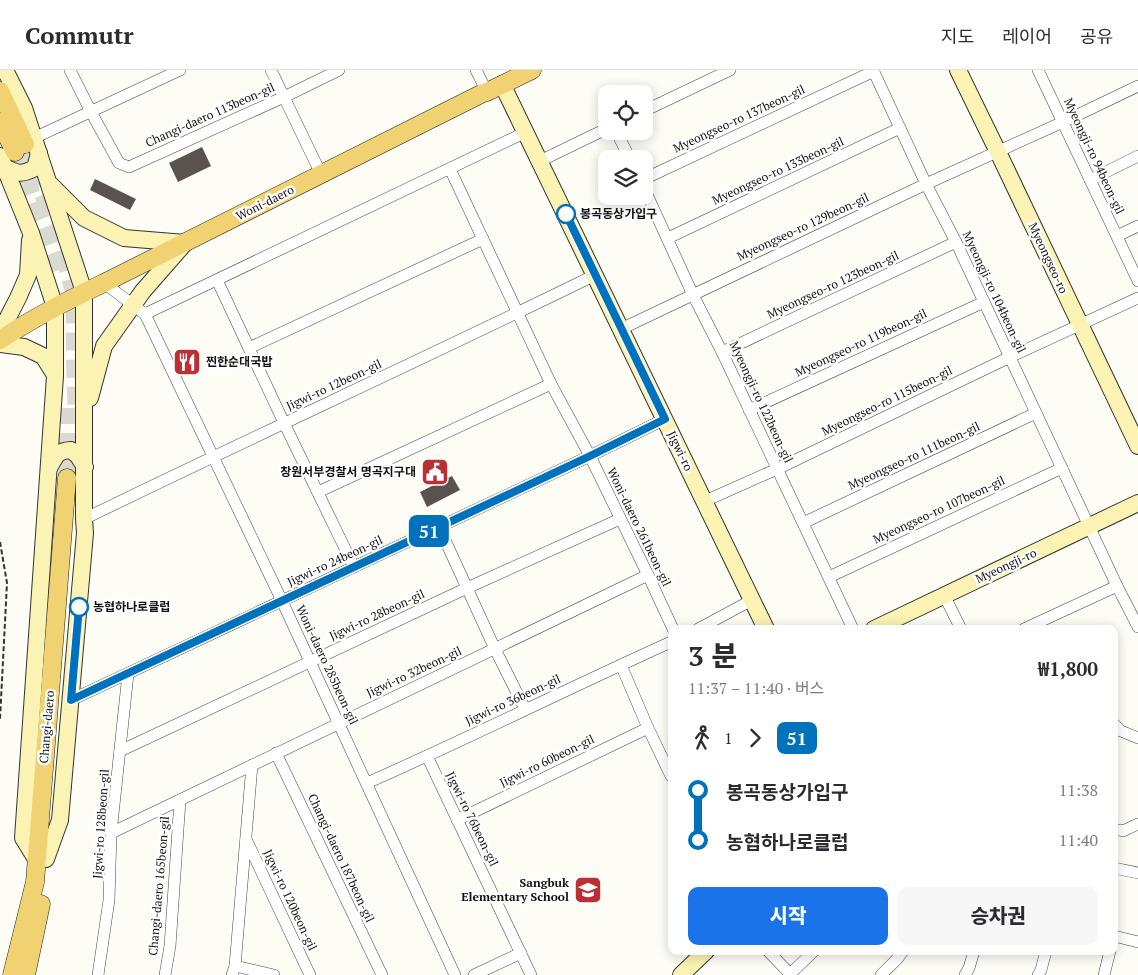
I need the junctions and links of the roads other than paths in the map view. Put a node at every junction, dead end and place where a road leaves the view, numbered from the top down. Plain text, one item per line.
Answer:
1 (6, 70) edge
2 (70, 70) edge
3 (180, 70) edge
4 (271, 70) edge
5 (339, 70) edge
6 (476, 70) edge
7 (532, 70) edge
8 (730, 70) edge
9 (958, 70) edge
10 (1038, 70) edge
11 (874, 71) edge
12 (1138, 86) edge
13 (495, 88) junction
14 (0, 90) edge
15 (284, 97) junction
16 (653, 107) edge
17 (91, 112) junction
18 (0, 122) edge
19 (1063, 122) junction
20 (900, 128) junction
21 (526, 132) junction
22 (598, 133) edge
23 (19, 152) edge
24 (998, 152) junction
25 (1138, 156) edge
26 (540, 161) junction
27 (450, 170) junction
28 (321, 174) junction
29 (653, 175) edge
30 (1090, 180) junction
31 (48, 182) junction
32 (926, 184) junction
33 (652, 205) edge
34 (1138, 226) edge
35 (31, 232) junction
36 (1117, 236) junction
37 (668, 238) junction
38 (482, 239) junction
39 (956, 242) junction
40 (185, 243) junction
41 (595, 275) junction
42 (217, 280) junction
43 (1138, 281) edge
44 (104, 283) junction
45 (84, 292) junction
46 (693, 295) junction
47 (1138, 298) edge
48 (984, 302) junction
49 (56, 307) junction
50 (139, 310) junction
51 (517, 314) junction
52 (1080, 324) junction
53 (621, 329) junction
54 (0, 333) edge
55 (0, 340) edge
56 (0, 344) edge
57 (249, 348) junction
58 (722, 352) junction
59 (1010, 357) junction
60 (55, 376) junction
61 (551, 384) junction
62 (750, 410) junction
63 (1036, 413) junction
64 (84, 416) junction
65 (665, 419) junction
66 (284, 423) junction
67 (1138, 446) edge
68 (213, 456) junction
69 (590, 456) junction
70 (1062, 468) junction
71 (49, 469) junction
72 (777, 469) junction
73 (76, 475) junction
74 (318, 492) junction
75 (704, 501) junction
76 (1138, 503) edge
77 (84, 519) junction
78 (620, 519) junction
79 (803, 524) junction
80 (1089, 526) junction
81 (438, 527) junction
82 (354, 567) junction
83 (648, 576) junction
84 (829, 577) junction
85 (1117, 586) junction
86 (467, 588) junction
87 (944, 595) junction
88 (752, 600) junction
89 (282, 601) junction
90 (1047, 624) edge
91 (671, 625) edge
92 (705, 625) edge
93 (764, 625) edge
94 (851, 625) edge
95 (882, 625) edge
96 (959, 625) edge
97 (1138, 627) edge
98 (668, 643) edge
99 (495, 649) junction
100 (311, 662) junction
101 (621, 665) junction
102 (128, 674) junction
103 (71, 700) junction
104 (525, 709) junction
105 (339, 723) junction
106 (648, 728) junction
107 (1118, 728) edge
108 (1138, 738) edge
109 (120, 751) junction
110 (276, 753) junction
111 (427, 756) junction
112 (252, 765) junction
113 (668, 770) edge
114 (366, 783) junction
115 (180, 800) junction
116 (457, 820) junction
117 (1138, 824) edge
118 (1118, 830) edge
119 (111, 833) junction
120 (245, 838) junction
121 (41, 859) junction
122 (1118, 869) edge
123 (1138, 873) edge
124 (1118, 938) edge
125 (1138, 942) edge
126 (521, 953) junction
127 (702, 955) edge
128 (772, 955) edge
129 (810, 955) edge
130 (900, 955) edge
131 (973, 955) edge
132 (1045, 955) edge
133 (1109, 955) edge
134 (233, 971) edge
135 (12, 975) edge
136 (26, 975) edge
137 (98, 975) edge
138 (165, 975) edge
139 (274, 975) edge
140 (310, 975) edge
141 (382, 975) edge
142 (455, 975) edge
143 (474, 975) edge
144 (532, 975) edge
145 (681, 975) edge
146 (790, 975) edge
147 (881, 975) edge
148 (965, 975) edge
149 (1038, 975) edge
150 (1104, 975) edge

1 - 23 main road
2 - 17 street
3 - 17 street
4 - 15 street
5 - 15 street, Changi-daero 113beon-gil
6 - 13 street
7 - 13 main road, Woni-daero
8 - 16 street
9 - 24 main road, Myeongseo-ro
10 - 19 street, Myeongji-ro 94beon-gil
11 - 20 street, Myeongji-ro 104beon-gil
11 - 29 street, Myeongseo-ro 137beon-gil
12 - 19 street, Myeongseo-ro 129beon-gil
13 - 21 main road, Jigwi-ro
13 - 28 main road, Woni-daero
14 - 23 main road
15 - 17 street, Changi-daero 113beon-gil
15 - 28 street
17 - 23 street
18 - 23 main road
19 - 24 street, Myeongseo-ro 129beon-gil
19 - 30 street, Myeongji-ro 94beon-gil
20 - 32 street, Myeongji-ro 104beon-gil
20 - 37 street, Myeongseo-ro 133beon-gil
21 - 26 main road, Jigwi-ro
21 - 27 street
22 - 26 street
23 - 31 main road
23 - 35 main road
24 - 32 street, Myeongseo-ro 129beon-gil
24 - 52 main road, Myeongseo-ro
25 - 30 street
26 - 41 main road, Jigwi-ro
27 - 38 street, Woni-daero 261beon-gil
27 - 42 street
28 - 40 main road, Woni-daero
30 - 36 street, Myeongji-ro 94beon-gil
31 - 40 main road
31 - 45 main road
32 - 39 street, Myeongji-ro 104beon-gil
32 - 46 street, Myeongseo-ro 129beon-gil
33 - 37 street, Myeongji-ro 122beon-gil
34 - 36 street
35 - 49 main road
35 - 54 main road
36 - 43 street, Myeongji-ro 94beon-gil
37 - 46 street, Myeongji-ro 122beon-gil
38 - 51 street, Woni-daero 261beon-gil
38 - 57 street
39 - 48 street, Myeongji-ro 104beon-gil
39 - 58 street, Myeongseo-ro 123beon-gil
40 - 44 main road, Woni-daero
40 - 50 main road
41 - 51 street, Jigwi-ro 12beon-gil
41 - 53 main road, Jigwi-ro
42 - 50 street
42 - 57 street
44 - 45 main road, Woni-daero
44 - 50 street
45 - 49 main road, Woni-daero
45 - 64 main road
46 - 53 street, Myeongseo-ro 129beon-gil
46 - 58 street, Myeongji-ro 122beon-gil
47 - 52 street, Myeongseo-ro 115beon-gil
48 - 59 street, Myeongji-ro 104beon-gil
48 - 62 street, Myeongseo-ro 119beon-gil
49 - 55 main road, Woni-daero
49 - 60 main road
50 - 64 main road
50 - 68 street, Woni-daero 285beon-gil
51 - 61 street, Woni-daero 261beon-gil
51 - 66 street, Jigwi-ro 12beon-gil
52 - 59 street, Myeongseo-ro 115beon-gil
52 - 67 main road, Myeongseo-ro
53 - 65 main road, Jigwi-ro
56 - 60 main road
57 - 66 street
58 - 62 street, Myeongji-ro 122beon-gil
59 - 63 street, Myeongji-ro 104beon-gil
59 - 72 street, Myeongseo-ro 115beon-gil
60 - 71 main road
61 - 69 street, Woni-daero 261beon-gil
61 - 74 street
62 - 72 street, Myeongji-ro 122beon-gil
63 - 70 street, Myeongji-ro 104beon-gil
63 - 79 street, Myeongseo-ro 111beon-gil
64 - 73 main road
65 - 69 street, Jigwi-ro 24beon-gil
65 - 75 main road, Jigwi-ro
66 - 68 street, Jigwi-ro 12beon-gil
66 - 74 street
68 - 77 street, Jigwi-ro 12beon-gil
68 - 89 street, Woni-daero 285beon-gil
69 - 78 street, Woni-daero 261beon-gil
69 - 81 street, Jigwi-ro 24beon-gil
70 - 80 street, Myeongji-ro 104beon-gil
70 - 84 street, Myeongseo-ro 107beon-gil
71 - 73 main road
71 - 121 main road
72 - 75 street, Myeongseo-ro 115beon-gil
72 - 79 street, Myeongji-ro 122beon-gil
73 - 77 main road
73 - 121 main road, Changi-daero
74 - 82 street
75 - 88 main road, Jigwi-ro
76 - 80 main road, Myeongji-ro
77 - 103 main road
78 - 83 street, Woni-daero 261beon-gil
78 - 86 street, Jigwi-ro 28beon-gil
79 - 84 street, Myeongji-ro 122beon-gil
80 - 85 street, Myeongji-ro 104beon-gil
80 - 87 main road, Myeongji-ro
81 - 82 street, Jigwi-ro 24beon-gil
81 - 86 street
82 - 89 street, Jigwi-ro 24beon-gil
83 - 91 street, Woni-daero 261beon-gil
83 - 99 street, Jigwi-ro 32beon-gil
84 - 94 street, Myeongji-ro 122beon-gil
85 - 90 street
85 - 97 street, Myeongji-ro 104beon-gil
86 - 99 street
86 - 100 street, Jigwi-ro 28beon-gil
87 - 95 main road, Myeongji-ro
87 - 96 street
88 - 92 street
88 - 93 main road, Jigwi-ro
89 - 100 street, Woni-daero 285beon-gil
89 - 102 street, Jigwi-ro 24beon-gil
98 - 101 street, Jigwi-ro 36beon-gil
99 - 104 street
99 - 105 street, Jigwi-ro 32beon-gil
100 - 105 street, Woni-daero 285beon-gil
100 - 109 street, Jigwi-ro 28beon-gil
101 - 104 street, Jigwi-ro 36beon-gil
101 - 106 street
102 - 103 street, Jigwi-ro 24beon-gil
102 - 109 street, Jigwi-ro 128beon-gil
103 - 121 main road
104 - 111 street, Jigwi-ro 36beon-gil
105 - 110 street, Jigwi-ro 32beon-gil
105 - 114 street, Woni-daero 285beon-gil
106 - 113 street
106 - 116 street, Jigwi-ro 60beon-gil
107 - 108 street
109 - 119 street, Jigwi-ro 128beon-gil
110 - 112 street, Jigwi-ro 32beon-gil
110 - 141 street, Changi-daero 187beon-gil
111 - 114 street, Jigwi-ro 36beon-gil
111 - 116 street, Jigwi-ro 76beon-gil
112 - 115 street, Jigwi-ro 32beon-gil
112 - 120 street, Jigwi-ro 120beon-gil
114 - 142 street, Woni-daero 285beon-gil
115 - 119 street, Jigwi-ro 32beon-gil
115 - 138 street, Changi-daero 165beon-gil
116 - 126 street, Jigwi-ro 76beon-gil
117 - 118 street
119 - 137 street, Jigwi-ro 128beon-gil
120 - 134 street, Jigwi-ro 120beon-gil
120 - 140 street, Jigwi-ro 120beon-gil
121 - 135 main road, Changi-daero
121 - 136 main road, Changi-daero
122 - 123 street
124 - 125 street
126 - 143 street
126 - 144 street, Jigwi-ro 76beon-gil
127 - 145 main road
128 - 146 street
129 - 146 street
130 - 147 street
131 - 148 street
132 - 149 street
133 - 150 street
134 - 139 street, Jigwi-ro 120beon-gil

